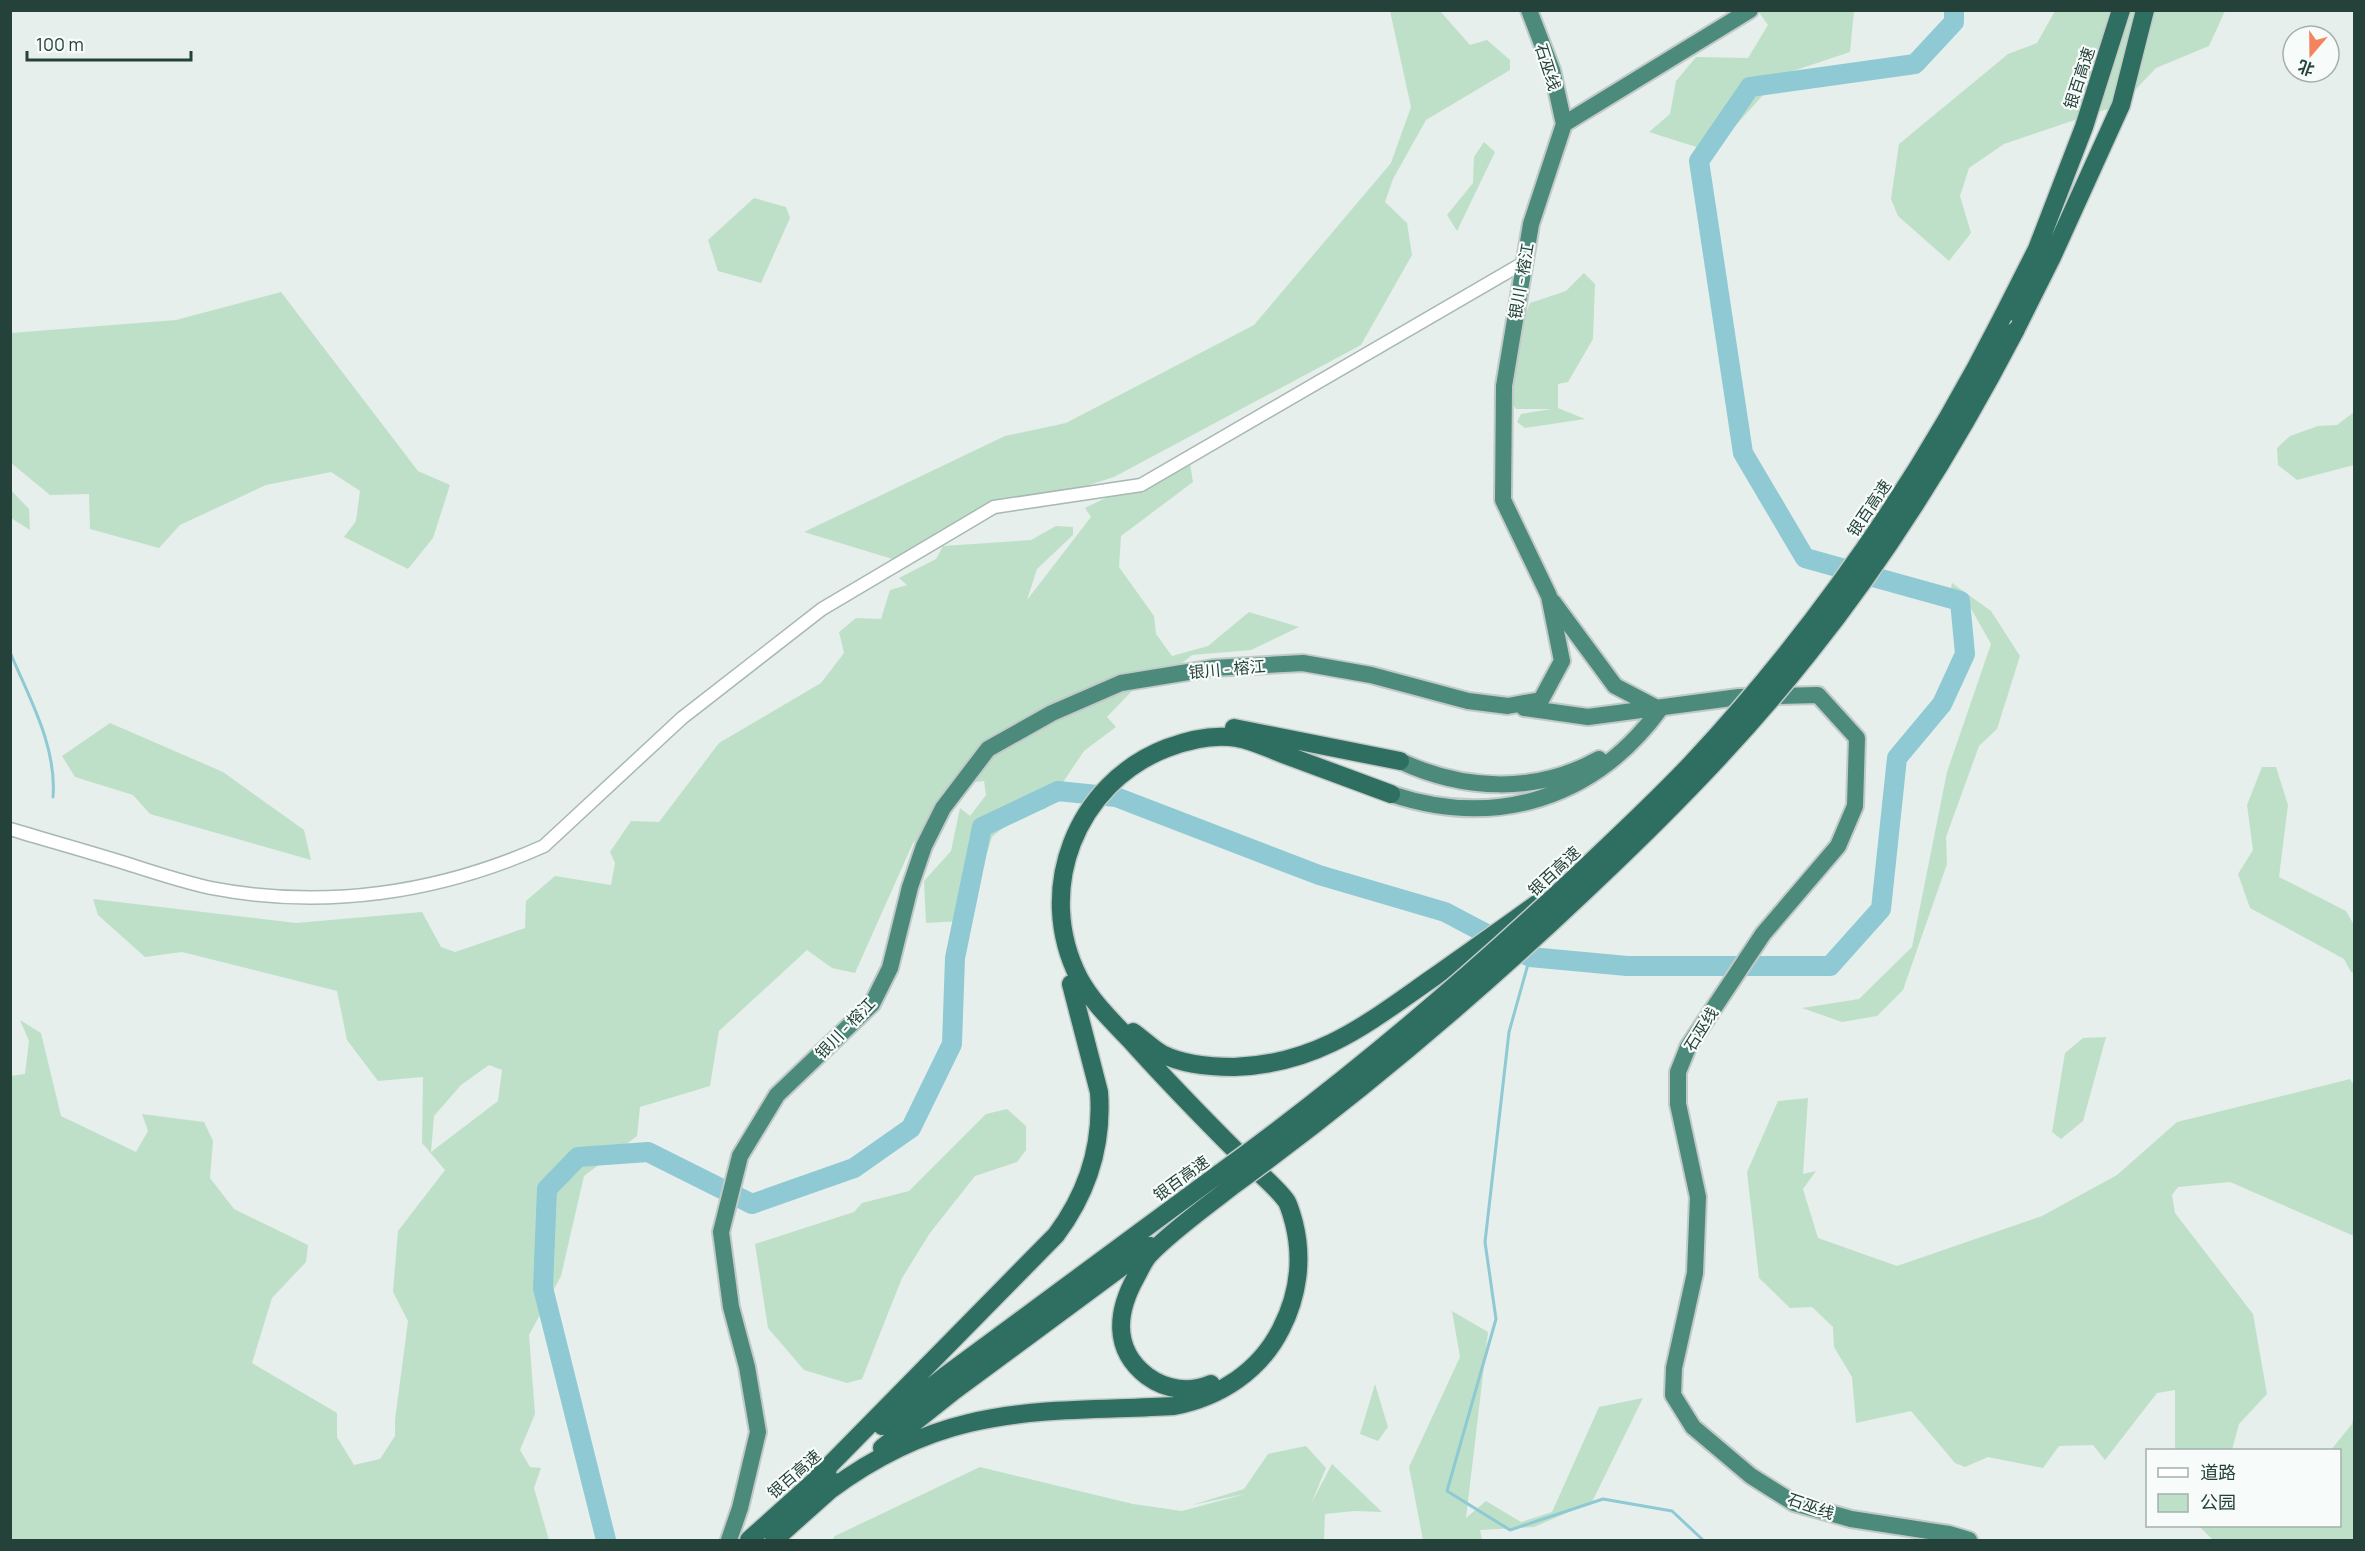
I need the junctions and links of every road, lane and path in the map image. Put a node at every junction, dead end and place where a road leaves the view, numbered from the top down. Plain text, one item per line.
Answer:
1 (1529, 10) edge
2 (1750, 10) edge
3 (2121, 10) edge
4 (2145, 10) edge
5 (1564, 124) junction
6 (1524, 262) junction
7 (1549, 596) junction
8 (1508, 706) junction
9 (1660, 709) junction
10 (1400, 761) joint
11 (1113, 775) junction
12 (1391, 794) joint
13 (10, 829) edge
14 (1065, 844) junction
15 (1573, 879) junction
16 (1071, 984) junction
17 (1096, 1004) junction
18 (1226, 1180) junction
19 (824, 1484) junction
20 (729, 1540) edge
21 (749, 1540) edge
22 (774, 1540) edge
23 (1969, 1540) edge

1 - 5 highway, 石巫线
2 - 5 highway
3 - 15 highway, 银百高速, bridge
4 - 18 highway, 银百高速, bridge
5 - 6 highway, 银川 - 榕江
6 - 7 highway, 银川 - 榕江
6 - 13 street
7 - 8 highway, 银川 - 榕江
7 - 9 highway
8 - 9 highway, 石巫线
8 - 20 highway, 银川 - 榕江
9 - 10 highway
9 - 12 highway
9 - 23 highway, 石巫线
10 - 11 highway
11 - 12 highway
11 - 14 highway
14 - 16 highway
14 - 17 highway
15 - 17 highway, bridge
15 - 18 highway, 银百高速, bridge
16 - 18 highway
16 - 19 highway
17 - 19 highway
18 - 19 highway, 银百高速
19 - 21 highway, 银百高速
19 - 22 highway, 银百高速

